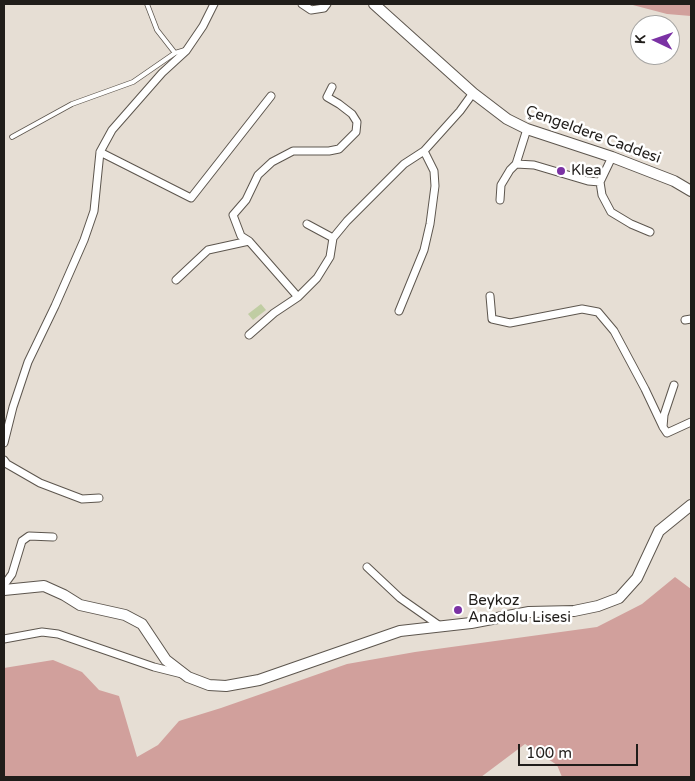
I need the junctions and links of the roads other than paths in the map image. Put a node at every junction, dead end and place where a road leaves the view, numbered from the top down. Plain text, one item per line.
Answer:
1 (147, 4) edge
2 (214, 4) edge
3 (302, 4) edge
4 (327, 4) edge
5 (374, 4) edge
6 (186, 51) junction
7 (175, 53) junction
8 (332, 87) dead end
9 (473, 94) junction
10 (271, 96) dead end
11 (527, 129) junction
12 (12, 137) dead end
13 (100, 152) junction
14 (424, 152) junction
15 (612, 157) junction
16 (516, 164) junction
17 (600, 182) junction
18 (691, 191) edge
19 (500, 200) dead end
20 (307, 224) dead end
21 (650, 232) dead end
22 (333, 238) junction
23 (249, 240) junction
24 (176, 280) dead end
25 (490, 296) dead end
26 (298, 297) junction
27 (400, 310) dead end
28 (248, 334) dead end
29 (674, 385) dead end
30 (691, 422) edge
31 (663, 427) junction
32 (4, 443) edge
33 (4, 460) edge
34 (99, 498) dead end
35 (691, 505) edge
36 (53, 537) dead end
37 (367, 567) dead end
38 (4, 585) edge
39 (4, 590) edge
40 (440, 626) junction
41 (4, 639) edge
42 (184, 674) junction

1 - 7 lane
2 - 6 street
3 - 4 street
5 - 9 street, Çengeldere Caddesi
6 - 7 lane
6 - 13 street
7 - 12 lane
8 - 23 street
9 - 11 street, Çengeldere Caddesi
9 - 14 street
10 - 13 street
11 - 15 street, Çengeldere Caddesi
11 - 16 street
13 - 32 street
14 - 22 street
14 - 27 street
15 - 17 street
15 - 18 street, Çengeldere Caddesi
16 - 17 street
16 - 19 street
17 - 21 street
20 - 22 street
22 - 26 street
23 - 24 street
23 - 26 street
25 - 31 street
26 - 28 street
29 - 31 street
30 - 31 street
33 - 34 street
35 - 40 street
36 - 38 street
37 - 40 street
39 - 42 street
40 - 42 street
41 - 42 street

